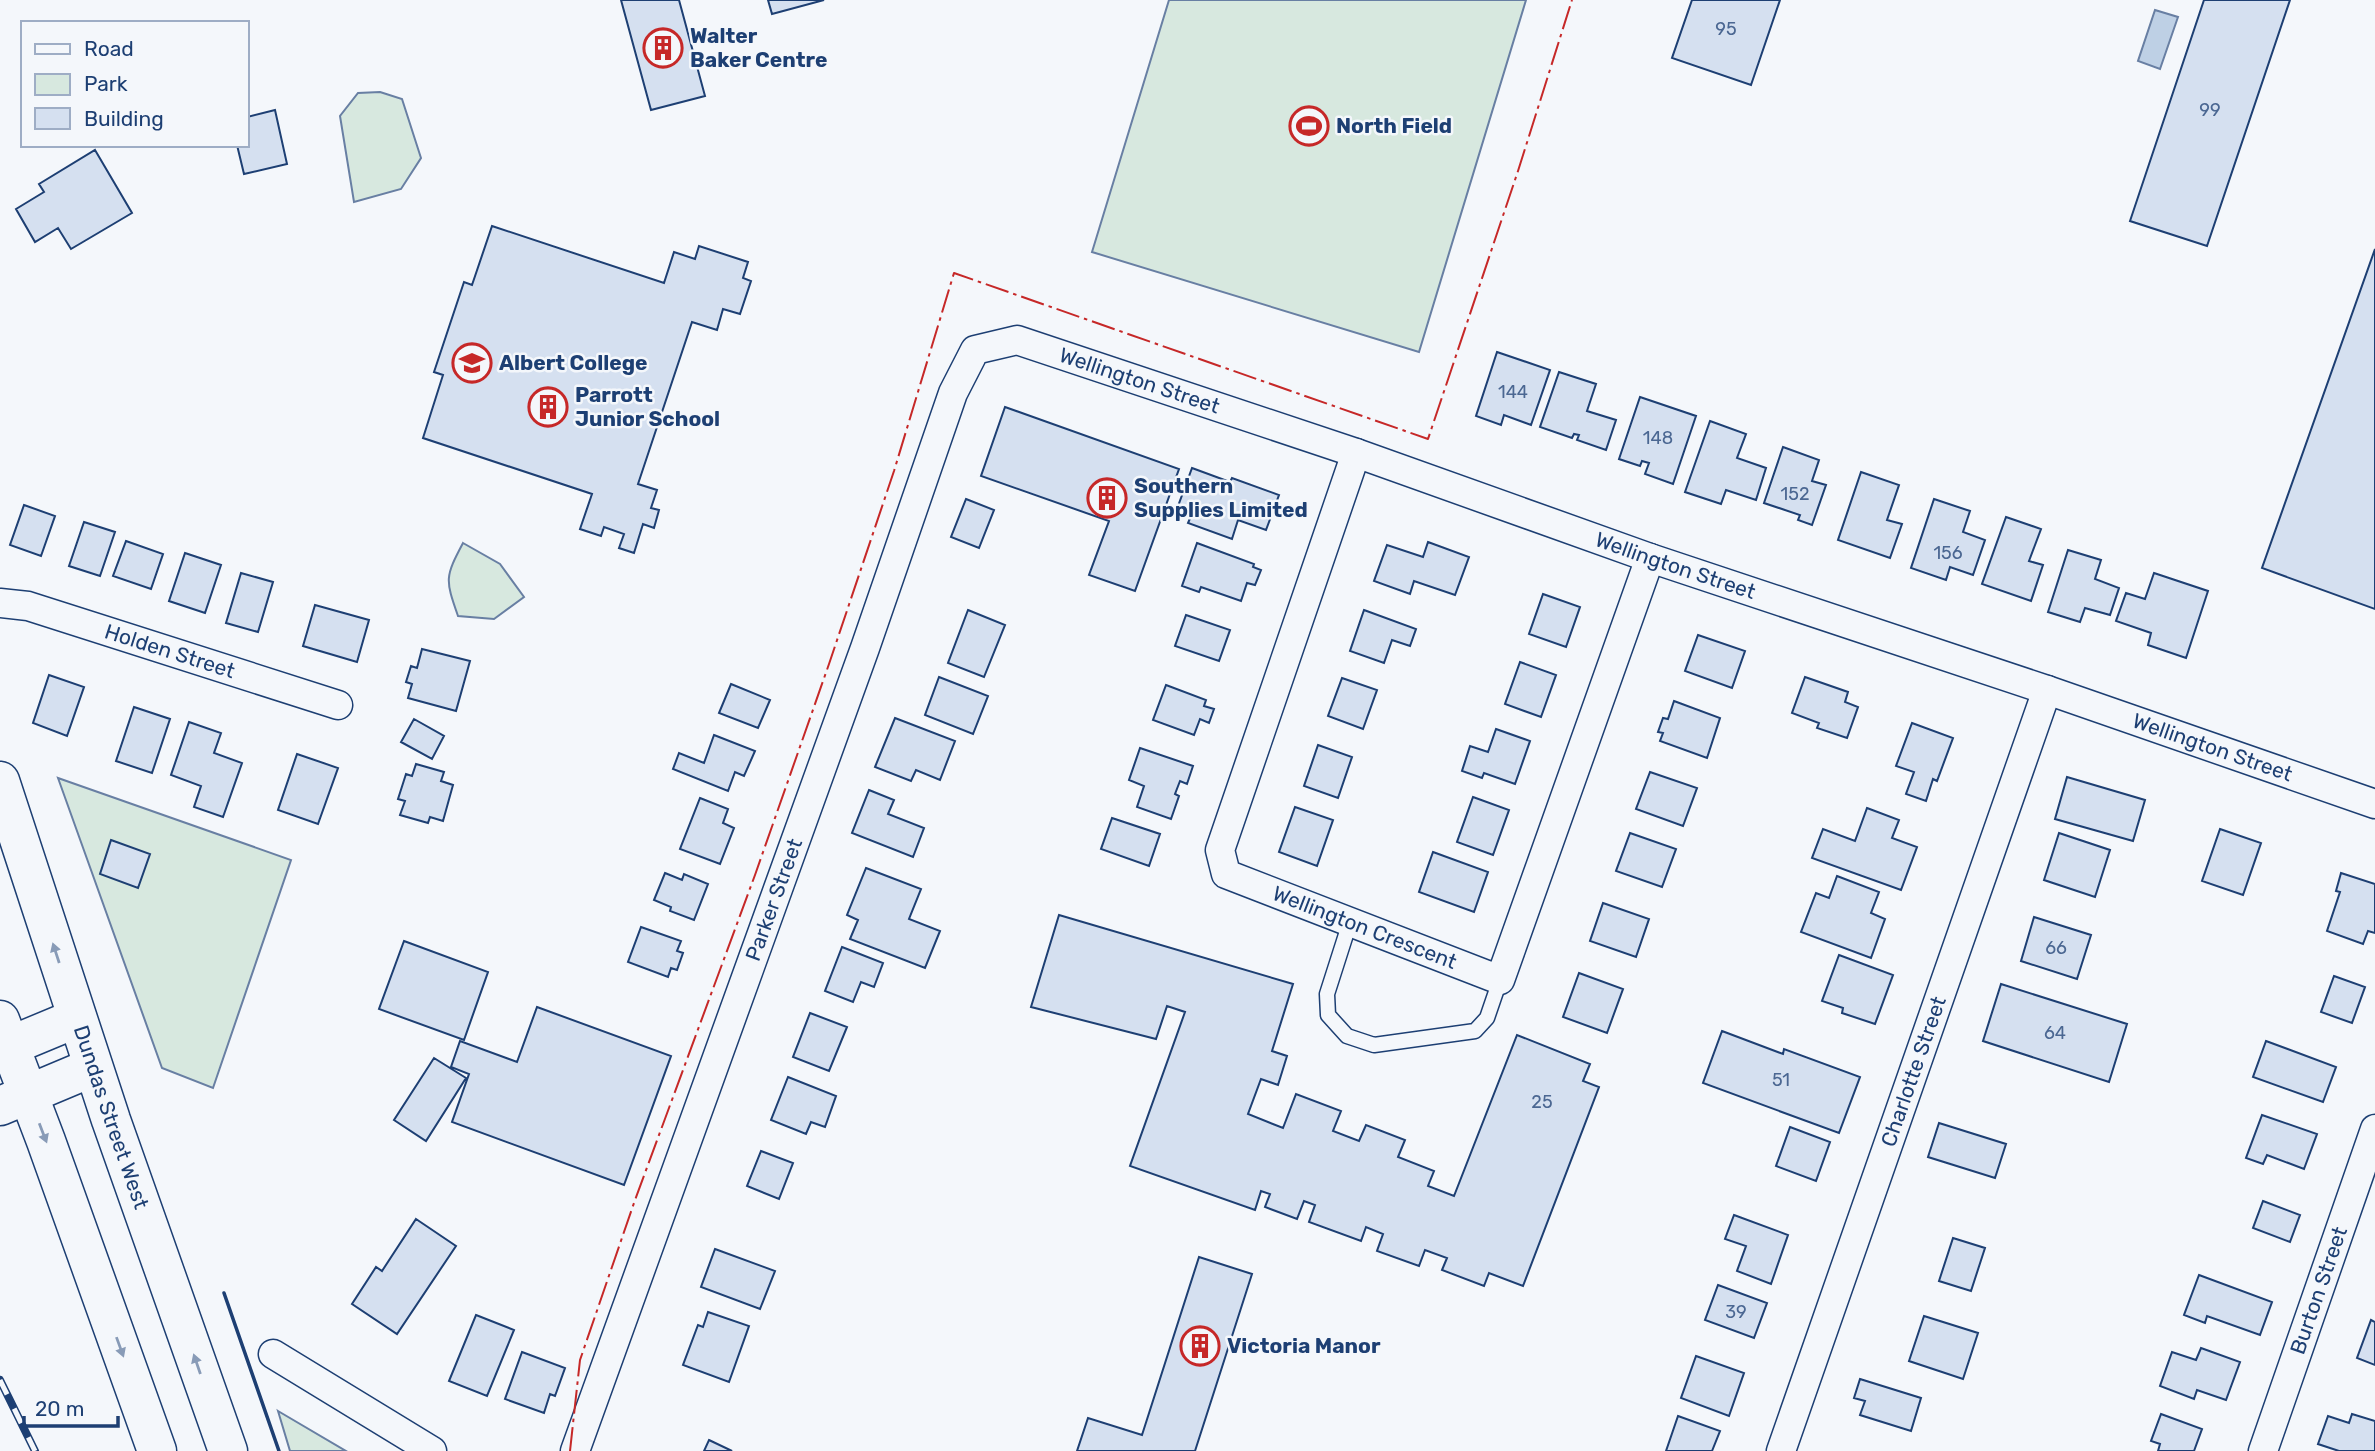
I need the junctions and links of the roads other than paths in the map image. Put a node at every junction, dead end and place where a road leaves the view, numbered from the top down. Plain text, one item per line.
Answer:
1 (975, 350) joint
2 (1356, 453) junction
3 (1650, 558) junction
4 (0, 603) edge
5 (2047, 690) junction
6 (338, 705) dead end
7 (0, 781) edge
8 (2375, 804) edge
9 (1350, 922) junction
10 (1500, 980) junction
11 (77, 1018) junction
12 (3, 1039) edge
13 (93, 1067) junction
14 (14, 1100) edge
15 (2375, 1129) edge
16 (273, 1354) dead end
17 (157, 1451) edge
18 (228, 1451) edge
19 (432, 1451) edge
20 (575, 1451) edge
21 (1781, 1451) edge
22 (2263, 1451) edge

1 - 2 street, Wellington Street
1 - 20 street, Parker Street
2 - 3 street, Wellington Street
2 - 9 street, Wellington Crescent
3 - 5 street, Wellington Street
3 - 10 street
4 - 6 street, Holden Street
5 - 8 street, Wellington Street
5 - 21 street, Charlotte Street
11 -> 7 main road, Dundas Street West
9 - 10 street, Wellington Crescent
9 - 10 lane
11 - 12 main road
11 - 13 main road, Dundas Street West
12 - 14 main road
13 - 14 main road
18 -> 13 main road, Dundas Street West
14 -> 17 main road
15 - 22 street, Burton Street
16 - 19 street

